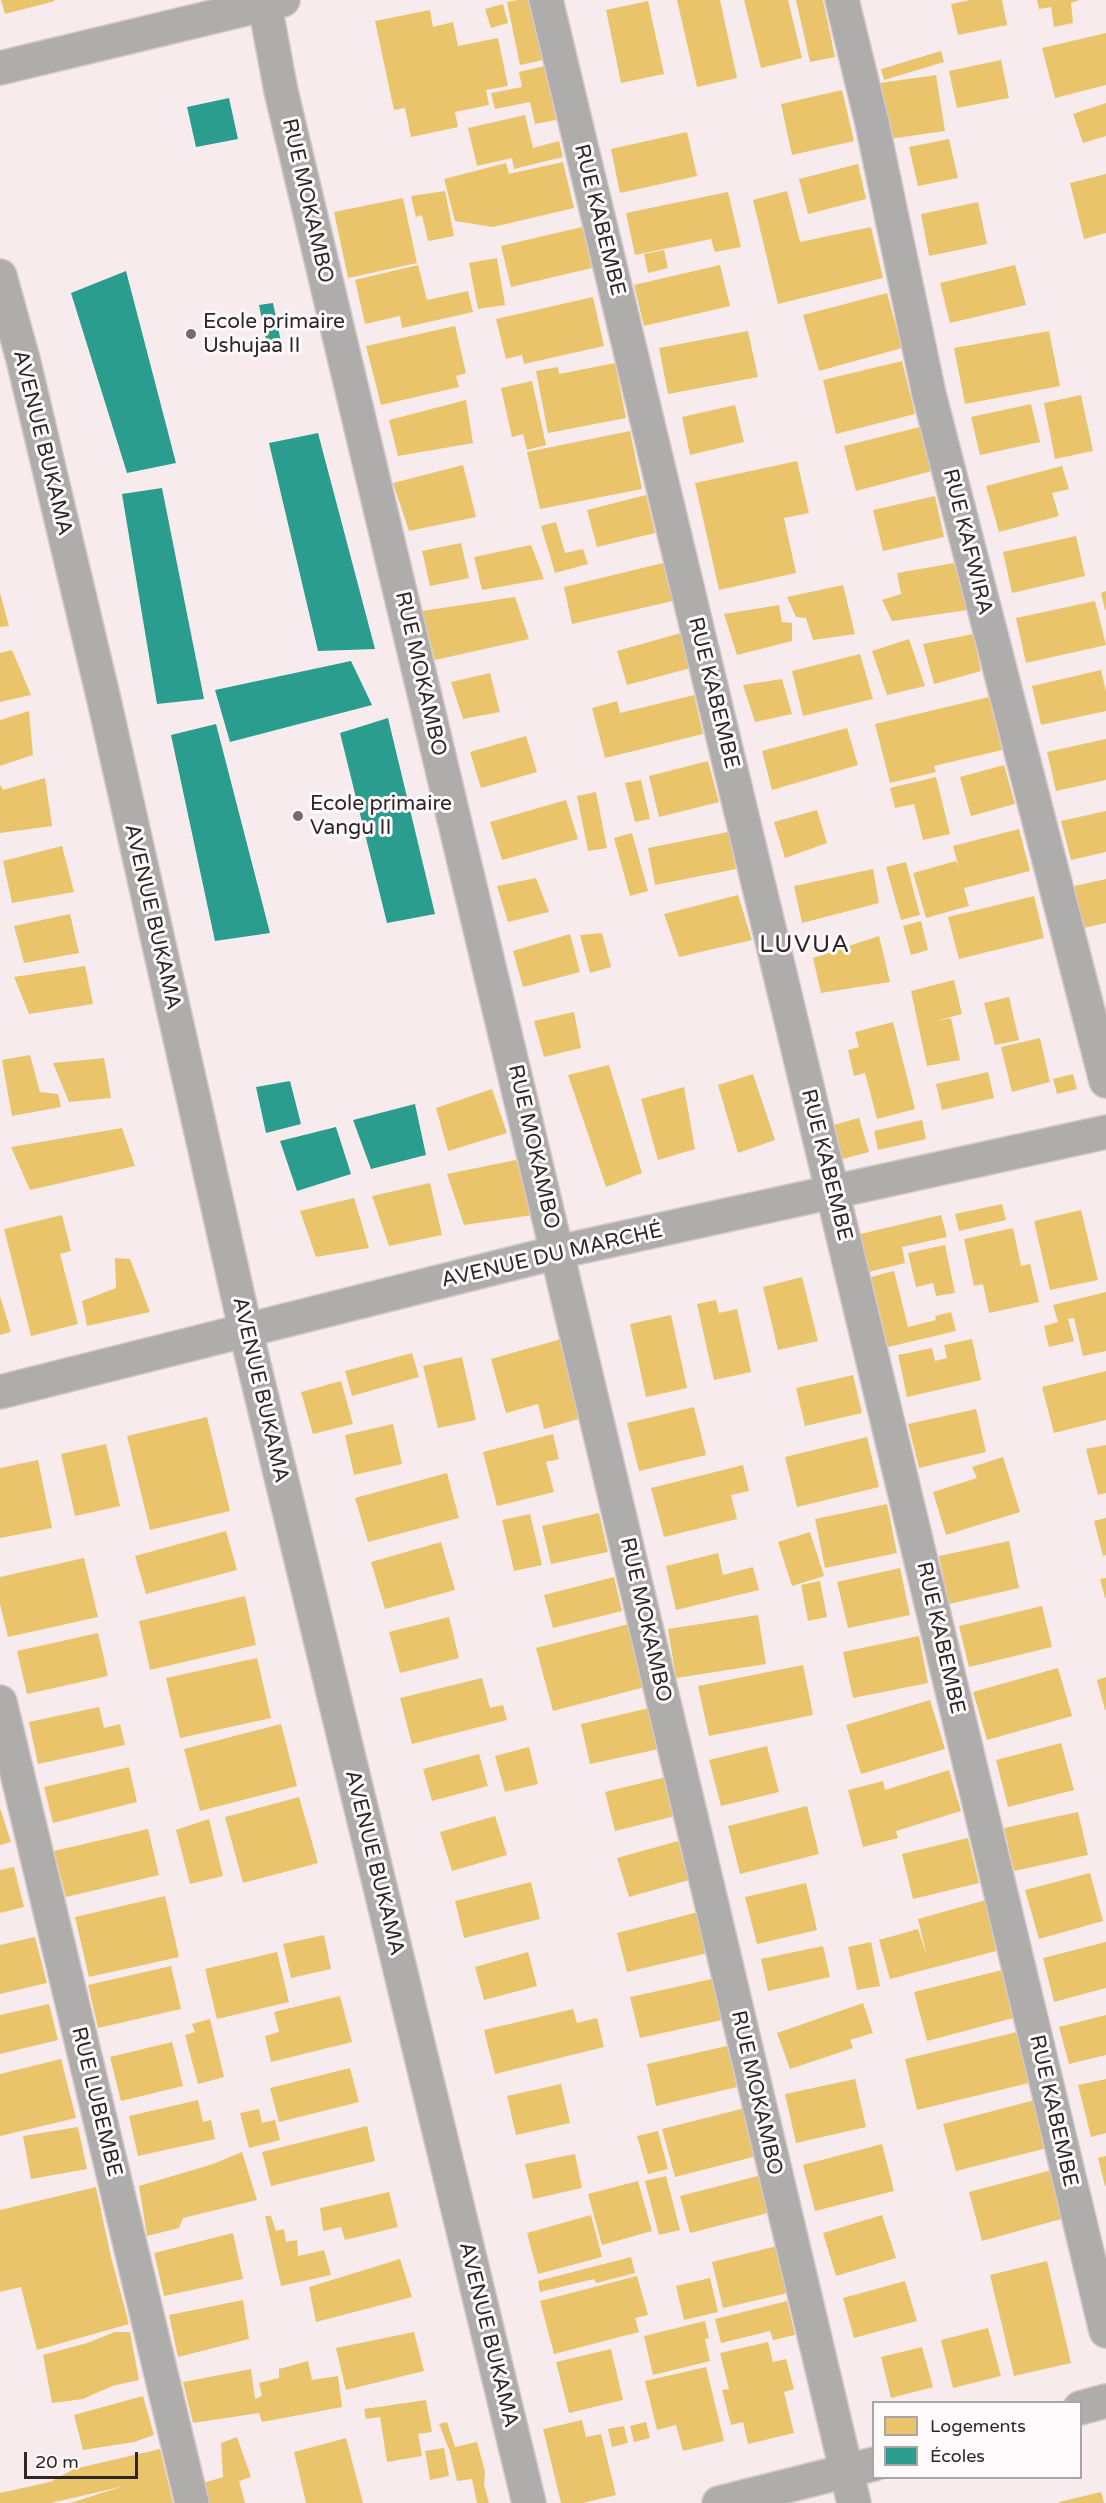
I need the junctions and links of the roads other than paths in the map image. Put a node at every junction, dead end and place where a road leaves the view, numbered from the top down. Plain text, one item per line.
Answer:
1 (546, 0) edge
2 (843, 0) edge
3 (270, 1) edge
4 (0, 68) edge
5 (0, 276) edge
6 (1106, 1081) edge
7 (1106, 1132) edge
8 (833, 1192) junction
9 (558, 1252) junction
10 (246, 1332) junction
11 (0, 1392) edge
12 (0, 1702) edge
13 (1106, 2331) edge
14 (1106, 2402) edge
15 (1082, 2408) edge
16 (860, 2467) edge
17 (192, 2503) edge
18 (529, 2503) edge
19 (719, 2503) edge
20 (854, 2503) edge

1 - 8 street, RUE KABEMBE
2 - 6 street, RUE KAFWIRA
3 - 4 street
3 - 9 street, RUE MOKAMBO
5 - 10 street, AVENUE BUKAMA
7 - 8 street, AVENUE DU MARCHÉ
8 - 9 street, AVENUE DU MARCHÉ
8 - 13 street, RUE KABEMBE
9 - 10 street, AVENUE DU MARCHÉ
9 - 16 street, RUE MOKAMBO
10 - 11 street, AVENUE DU MARCHÉ
10 - 18 street, AVENUE BUKAMA
12 - 17 street, RUE LUBEMBE
14 - 15 street
16 - 19 street
16 - 20 street, RUE MOKAMBO

